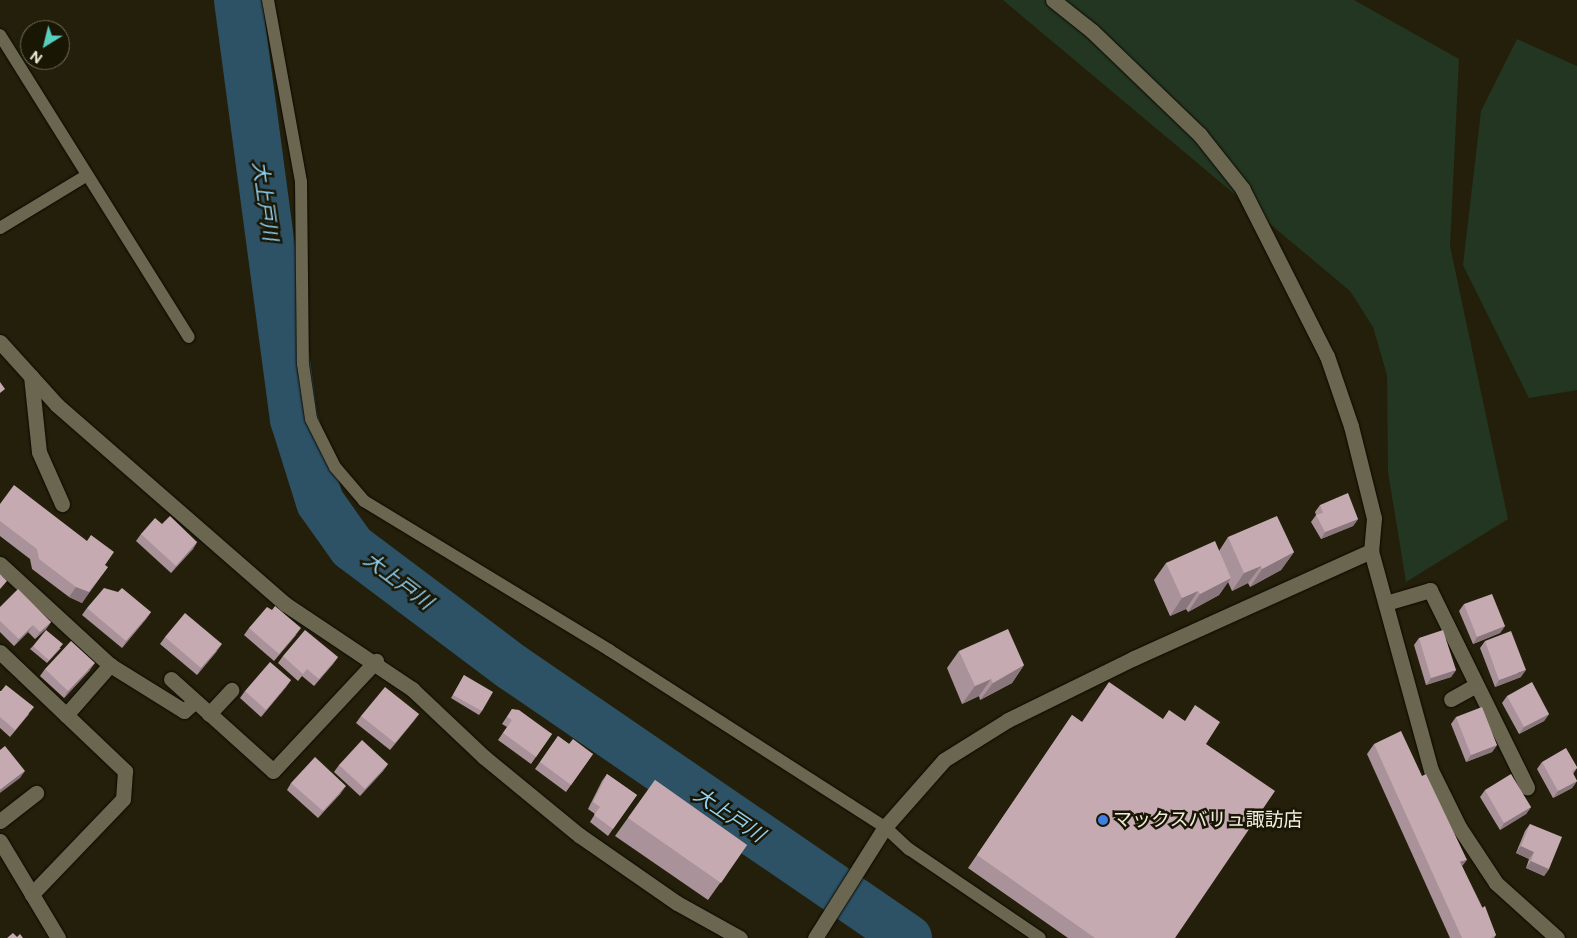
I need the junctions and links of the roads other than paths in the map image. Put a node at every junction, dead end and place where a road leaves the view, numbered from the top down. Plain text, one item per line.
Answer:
1 (268, 0) edge
2 (1053, 0) edge
3 (0, 35) edge
4 (87, 175) junction
5 (0, 228) edge
6 (189, 337) dead end
7 (0, 342) edge
8 (30, 376) junction
9 (62, 504) dead end
10 (1371, 551) junction
11 (0, 564) edge
12 (1386, 603) junction
13 (0, 652) edge
14 (376, 661) junction
15 (110, 664) junction
16 (170, 679) dead end
17 (1474, 686) junction
18 (231, 690) dead end
19 (1451, 698) dead end
20 (195, 701) junction
21 (66, 714) junction
22 (209, 714) junction
23 (1527, 787) dead end
24 (36, 793) dead end
25 (0, 822) edge
26 (885, 827) junction
27 (0, 841) edge
28 (32, 894) junction
29 (58, 938) edge
30 (740, 938) edge
31 (815, 938) edge
32 (1040, 938) edge
33 (1557, 938) edge

1 - 26 lane
2 - 10 street
3 - 4 lane
4 - 5 lane
4 - 6 lane
7 - 8 street
8 - 9 street
8 - 14 street
10 - 12 street
10 - 26 street
11 - 15 street
12 - 17 street
12 - 33 street
13 - 21 street
14 - 22 street
14 - 30 street
15 - 20 street
15 - 21 street
16 - 20 street
17 - 19 street
17 - 23 street
18 - 22 street
20 - 22 street
21 - 28 street
24 - 25 street
26 - 31 street
26 - 32 lane
27 - 28 street
28 - 29 street

